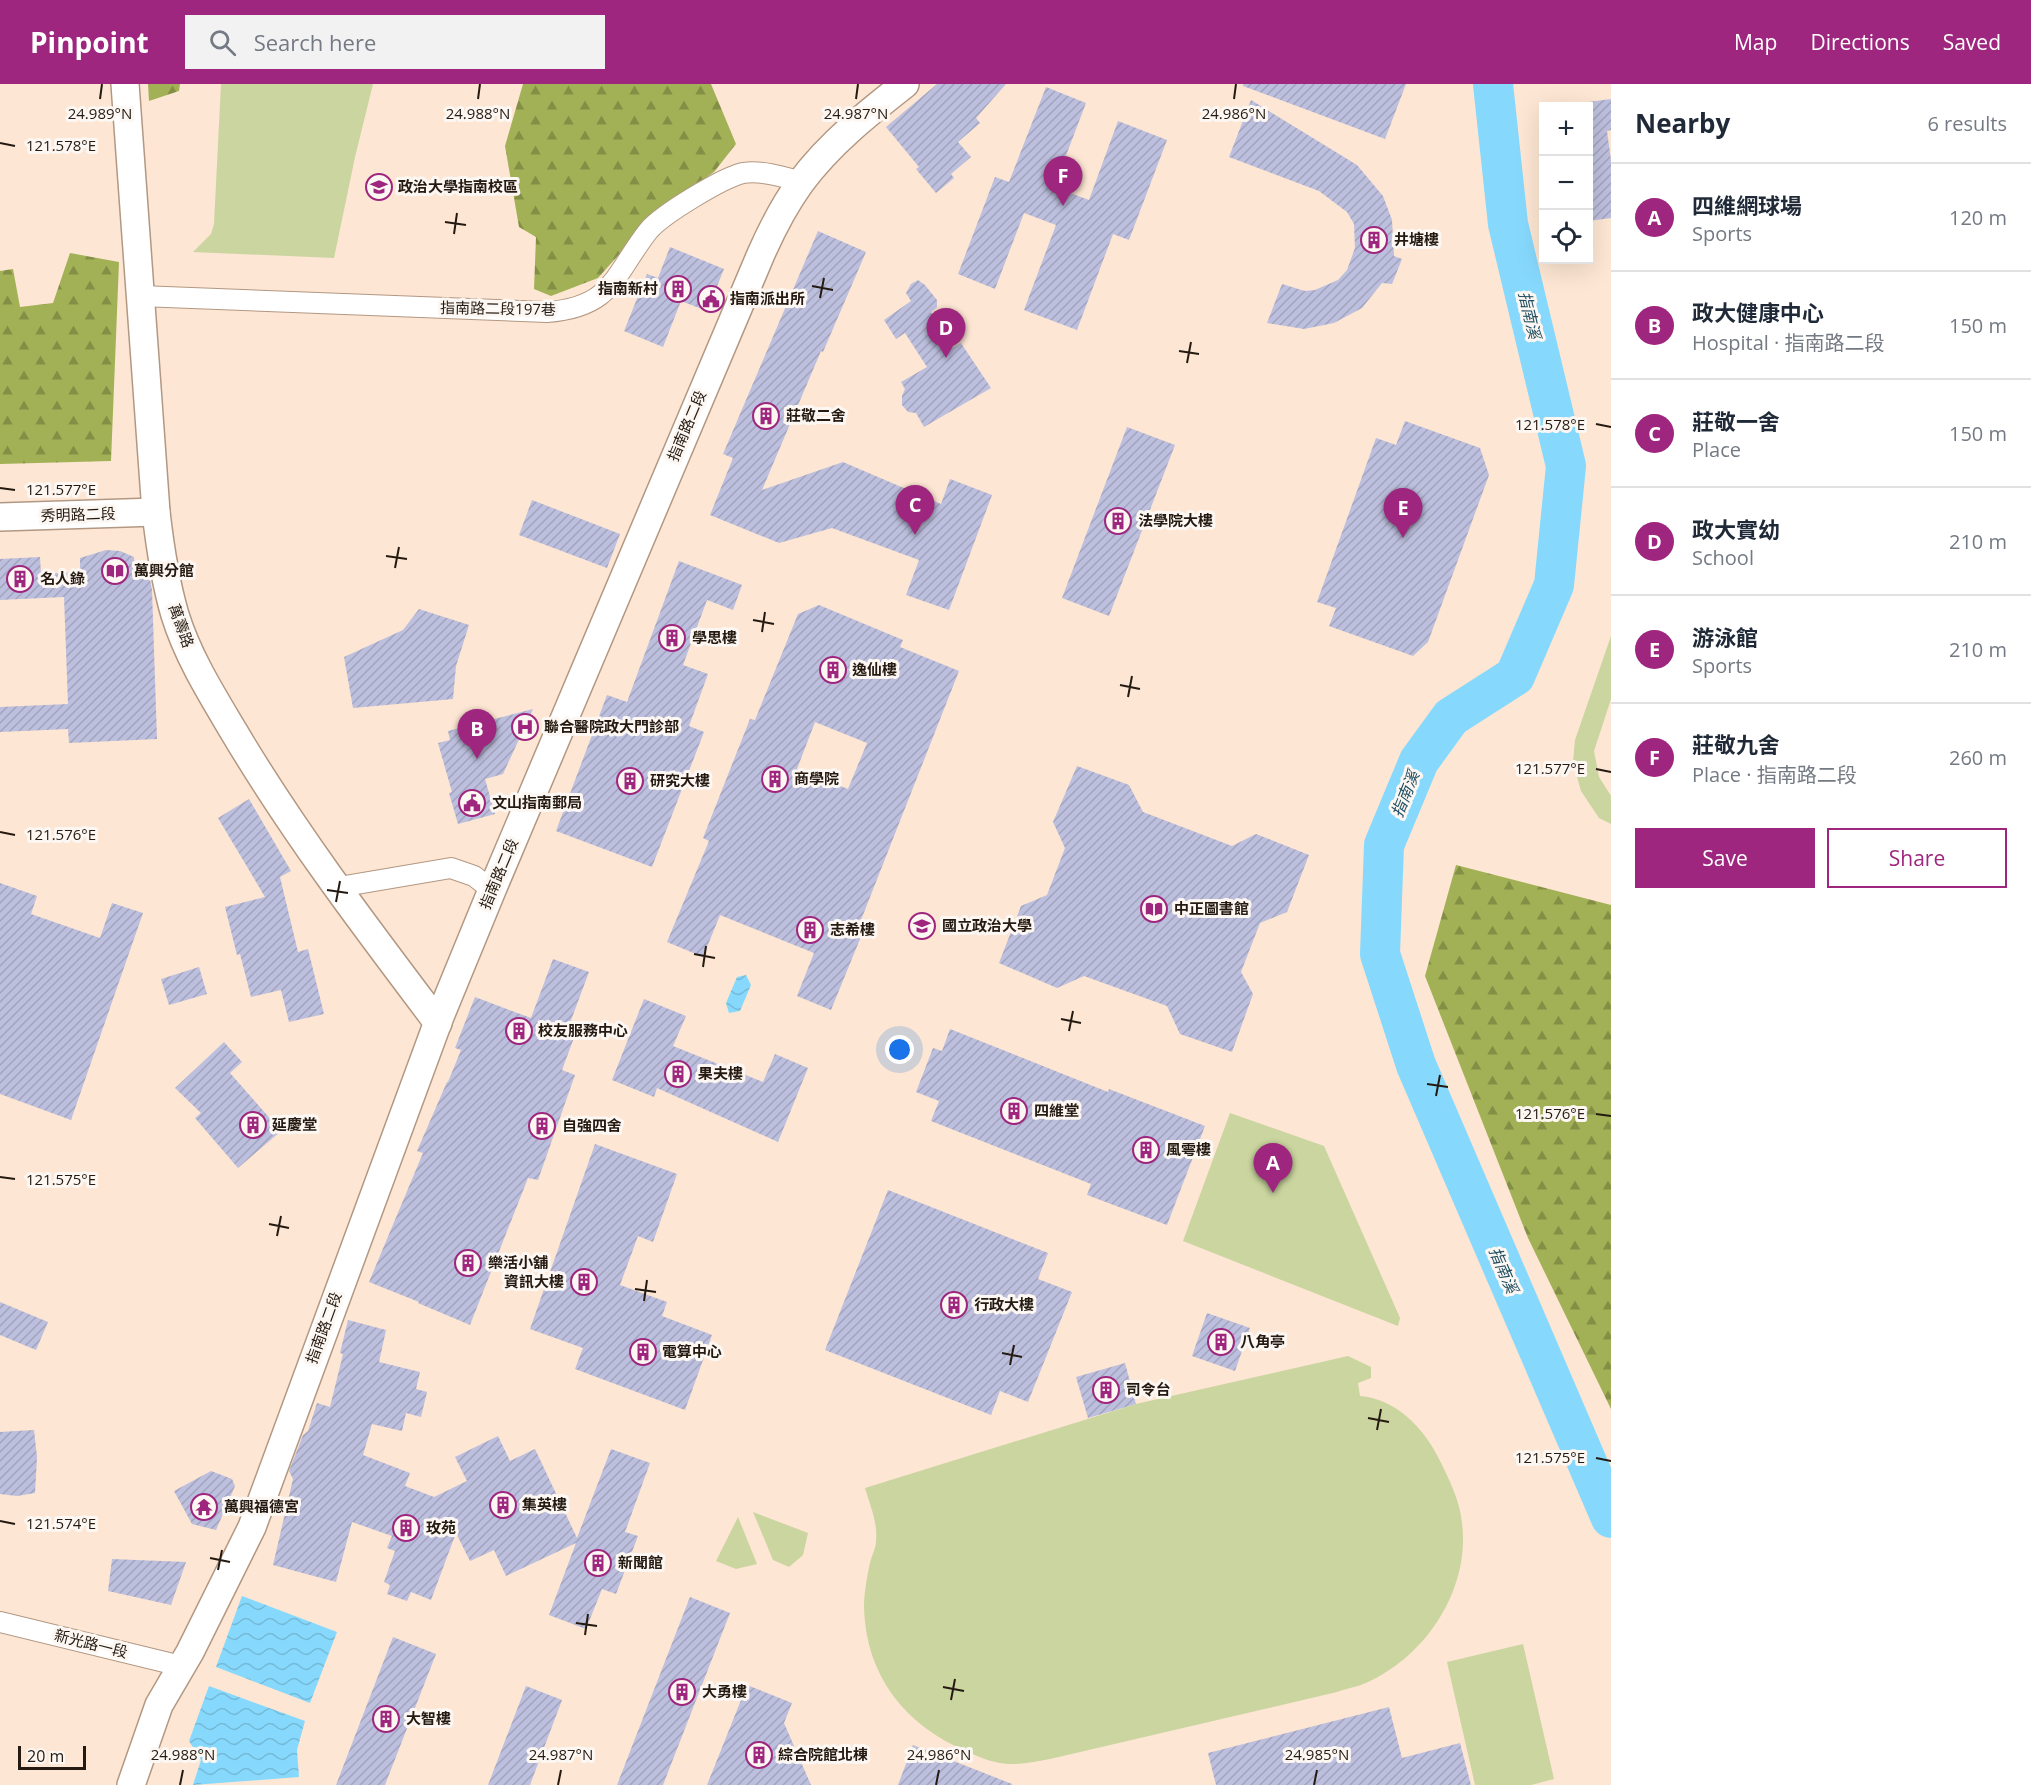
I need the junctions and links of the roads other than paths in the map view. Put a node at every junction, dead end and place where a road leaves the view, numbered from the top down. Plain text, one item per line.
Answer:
1 (125, 84) edge
2 (905, 84) edge
3 (802, 182) junction
4 (140, 296) junction
5 (156, 512) junction
6 (0, 517) edge
7 (339, 887) junction
8 (492, 890) junction
9 (438, 1023) junction
10 (0, 1622) edge
11 (181, 1666) junction
12 (131, 1785) edge

1 - 4 street, 萬壽路
2 - 3 street, 指南路二段
3 - 4 street, 指南路二段197巷
3 - 8 street, 指南路二段
4 - 5 street, 萬壽路
5 - 6 street, 秀明路二段
5 - 7 street, 萬壽路
7 - 8 street
7 - 9 street, 萬壽路
8 - 9 street, 指南路二段
9 - 11 street, 指南路二段
10 - 11 street, 新光路一段
11 - 12 street, 指南路二段

